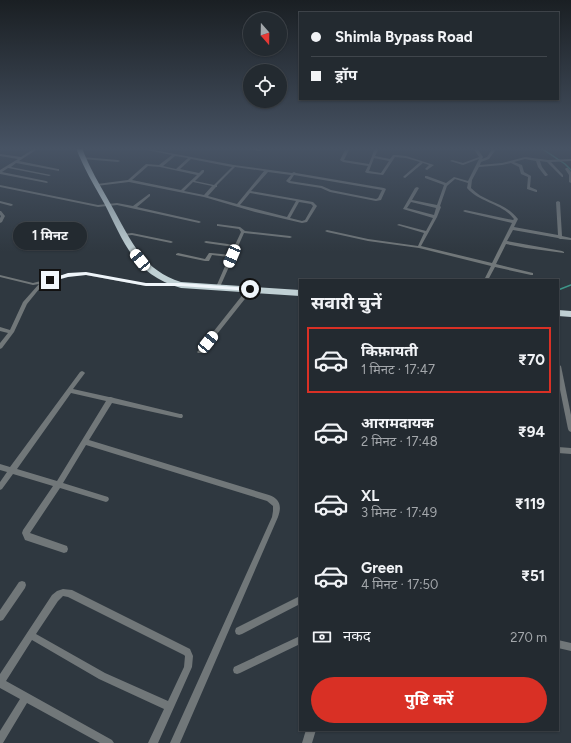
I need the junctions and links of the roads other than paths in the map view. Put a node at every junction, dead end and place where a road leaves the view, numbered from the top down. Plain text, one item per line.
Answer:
1 (469, 182) edge
2 (116, 183) edge
3 (137, 183) edge
4 (190, 183) edge
5 (200, 183) edge
6 (219, 183) edge
7 (257, 183) edge
8 (294, 183) edge
9 (348, 183) edge
10 (442, 183) edge
11 (529, 183) edge
12 (446, 184) joint
13 (97, 185) joint
14 (311, 185) joint
15 (0, 186) edge
16 (216, 186) junction
17 (417, 188) dead end
18 (536, 191) dead end
19 (182, 192) junction
20 (250, 192) junction
21 (149, 195) dead end
22 (206, 196) junction
23 (410, 200) junction
24 (298, 201) junction
25 (0, 202) edge
26 (558, 202) dead end
27 (11, 205) dead end
28 (108, 205) junction
29 (238, 205) junction
30 (439, 207) junction
31 (134, 208) junction
32 (465, 211) dead end
33 (0, 212) edge
34 (435, 217) junction
35 (288, 219) junction
36 (0, 222) edge
37 (199, 222) dead end
38 (515, 222) junction
39 (218, 225) dead end
40 (399, 225) dead end
41 (512, 228) junction
42 (327, 231) dead end
43 (244, 232) junction
44 (426, 232) junction
45 (123, 235) junction
46 (290, 237) dead end
47 (560, 238) junction
48 (571, 239) edge
49 (171, 242) dead end
50 (206, 242) dead end
51 (505, 242) junction
52 (236, 246) junction
53 (419, 247) junction
54 (562, 252) dead end
55 (178, 254) dead end
56 (232, 256) junction
57 (494, 264) junction
58 (531, 274) dead end
59 (0, 276) edge
60 (486, 279) edge
61 (42, 283) junction
62 (181, 284) junction
63 (218, 288) junction
64 (250, 289) junction
65 (299, 293) edge
66 (559, 313) edge
67 (571, 314) edge
68 (0, 329) edge
69 (10, 332) junction
70 (0, 347) edge
71 (200, 352) dead end
72 (559, 371) edge
73 (82, 373) dead end
74 (71, 391) junction
75 (564, 395) junction
76 (571, 396) edge
77 (111, 400) junction
78 (180, 416) dead end
79 (571, 429) edge
80 (85, 442) junction
81 (559, 450) edge
82 (571, 452) edge
83 (0, 467) edge
84 (12, 472) junction
85 (58, 485) junction
86 (0, 487) edge
87 (106, 499) dead end
88 (64, 549) dead end
89 (22, 585) dead end
90 (299, 601) edge
91 (0, 617) edge
92 (240, 631) dead end
93 (31, 635) junction
94 (299, 640) edge
95 (559, 644) edge
96 (571, 647) edge
97 (237, 670) dead end
98 (0, 682) edge
99 (26, 697) junction
100 (170, 707) junction
101 (311, 731) edge
102 (0, 740) edge
103 (109, 743) edge
104 (153, 743) edge
105 (175, 743) edge
106 (307, 743) edge

1 - 38 street
2 - 13 street
3 - 19 street
4 - 19 street
5 - 16 street
6 - 16 street
7 - 20 street
8 - 14 street
9 - 14 street
10 - 12 street
11 - 18 street
12 - 30 street
13 - 28 highway
15 - 28 street
16 - 22 street
17 - 23 street
19 - 22 street
20 - 24 street
20 - 29 street
21 - 31 street
22 - 29 street
23 - 30 street
23 - 34 street
24 - 35 street
24 - 35 street
25 - 27 street
26 - 47 street
28 - 31 street
28 - 45 highway
29 - 35 street
30 - 34 street
31 - 37 street
32 - 38 street
33 - 36 street
34 - 44 street
38 - 41 street
39 - 43 street
40 - 44 street
41 - 47 street
41 - 51 street
42 - 53 street
43 - 46 street
43 - 52 street
44 - 53 street
45 - 49 street
45 - 62 highway
47 - 48 street
50 - 52 street
51 - 54 street
51 - 57 street
52 - 56 street
53 - 57 street
55 - 56 street
56 - 63 street
57 - 58 street
57 - 60 street
59 - 61 street
61 - 62 street
61 - 69 street
62 - 63 highway
63 - 64 highway
64 - 65 highway
64 - 71 street
66 - 67 highway
68 - 69 street
69 - 70 street
72 - 75 street
73 - 74 street
74 - 77 street
74 - 84 street
75 - 76 street
75 - 79 street
77 - 78 street
77 - 80 street
80 - 85 street
80 - 105 street
81 - 82 street
83 - 84 street
84 - 85 street
84 - 86 street
85 - 87 street
85 - 88 street
89 - 91 street
90 - 92 street
93 - 98 street
93 - 100 street
93 - 100 street
94 - 97 street
95 - 96 street
98 - 99 street
99 - 102 street
99 - 103 street
100 - 104 street
101 - 106 street

